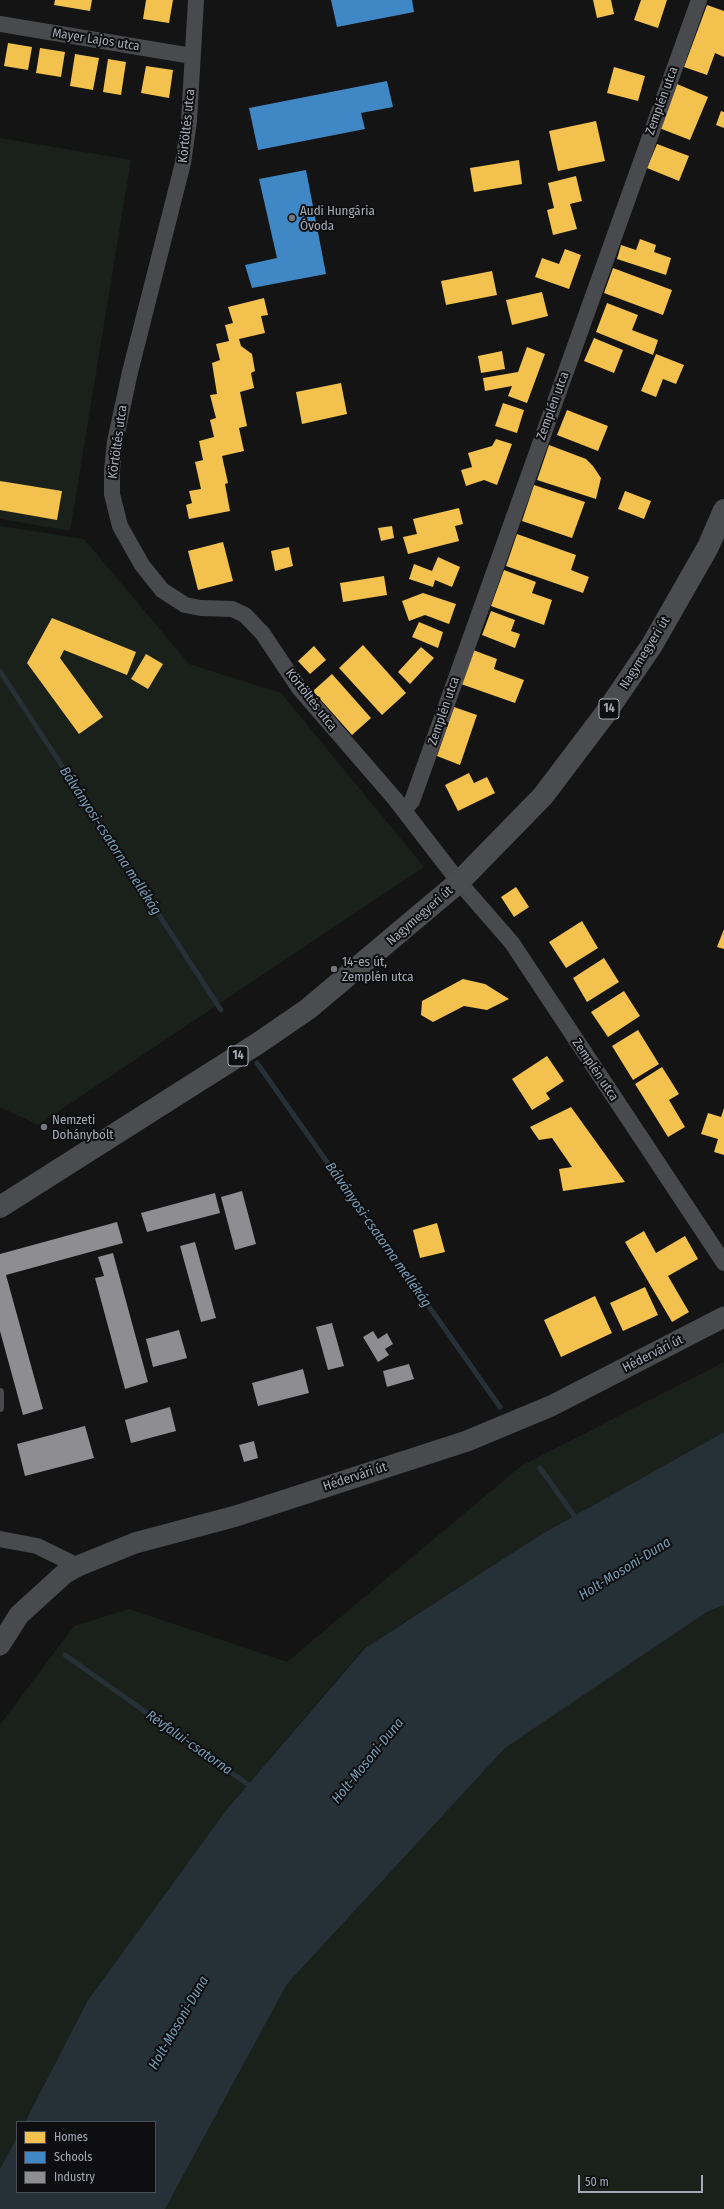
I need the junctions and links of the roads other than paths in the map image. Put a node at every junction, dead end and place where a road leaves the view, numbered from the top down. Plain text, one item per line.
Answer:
1 (196, 0) edge
2 (699, 0) edge
3 (0, 24) edge
4 (192, 56) junction
5 (724, 510) edge
6 (404, 810) junction
7 (459, 882) junction
8 (0, 1207) edge
9 (723, 1258) edge
10 (724, 1318) edge
11 (0, 1392) edge
12 (0, 1408) edge
13 (0, 1539) edge
14 (78, 1566) junction
15 (0, 1645) edge

1 - 4 street, Körtöltés utca
2 - 6 street, Zemplén utca
3 - 4 street, Mayer Lajos utca
4 - 6 street, Körtöltés utca
5 - 7 main road, Nagymegyeri út / 14
6 - 7 street, Körtöltés utca
7 - 8 main road, Nagymegyeri út / 14
7 - 9 street, Zemplén utca
10 - 14 street, Hédervári út
11 - 12 lane
13 - 14 street
14 - 15 street, Hédervári út

